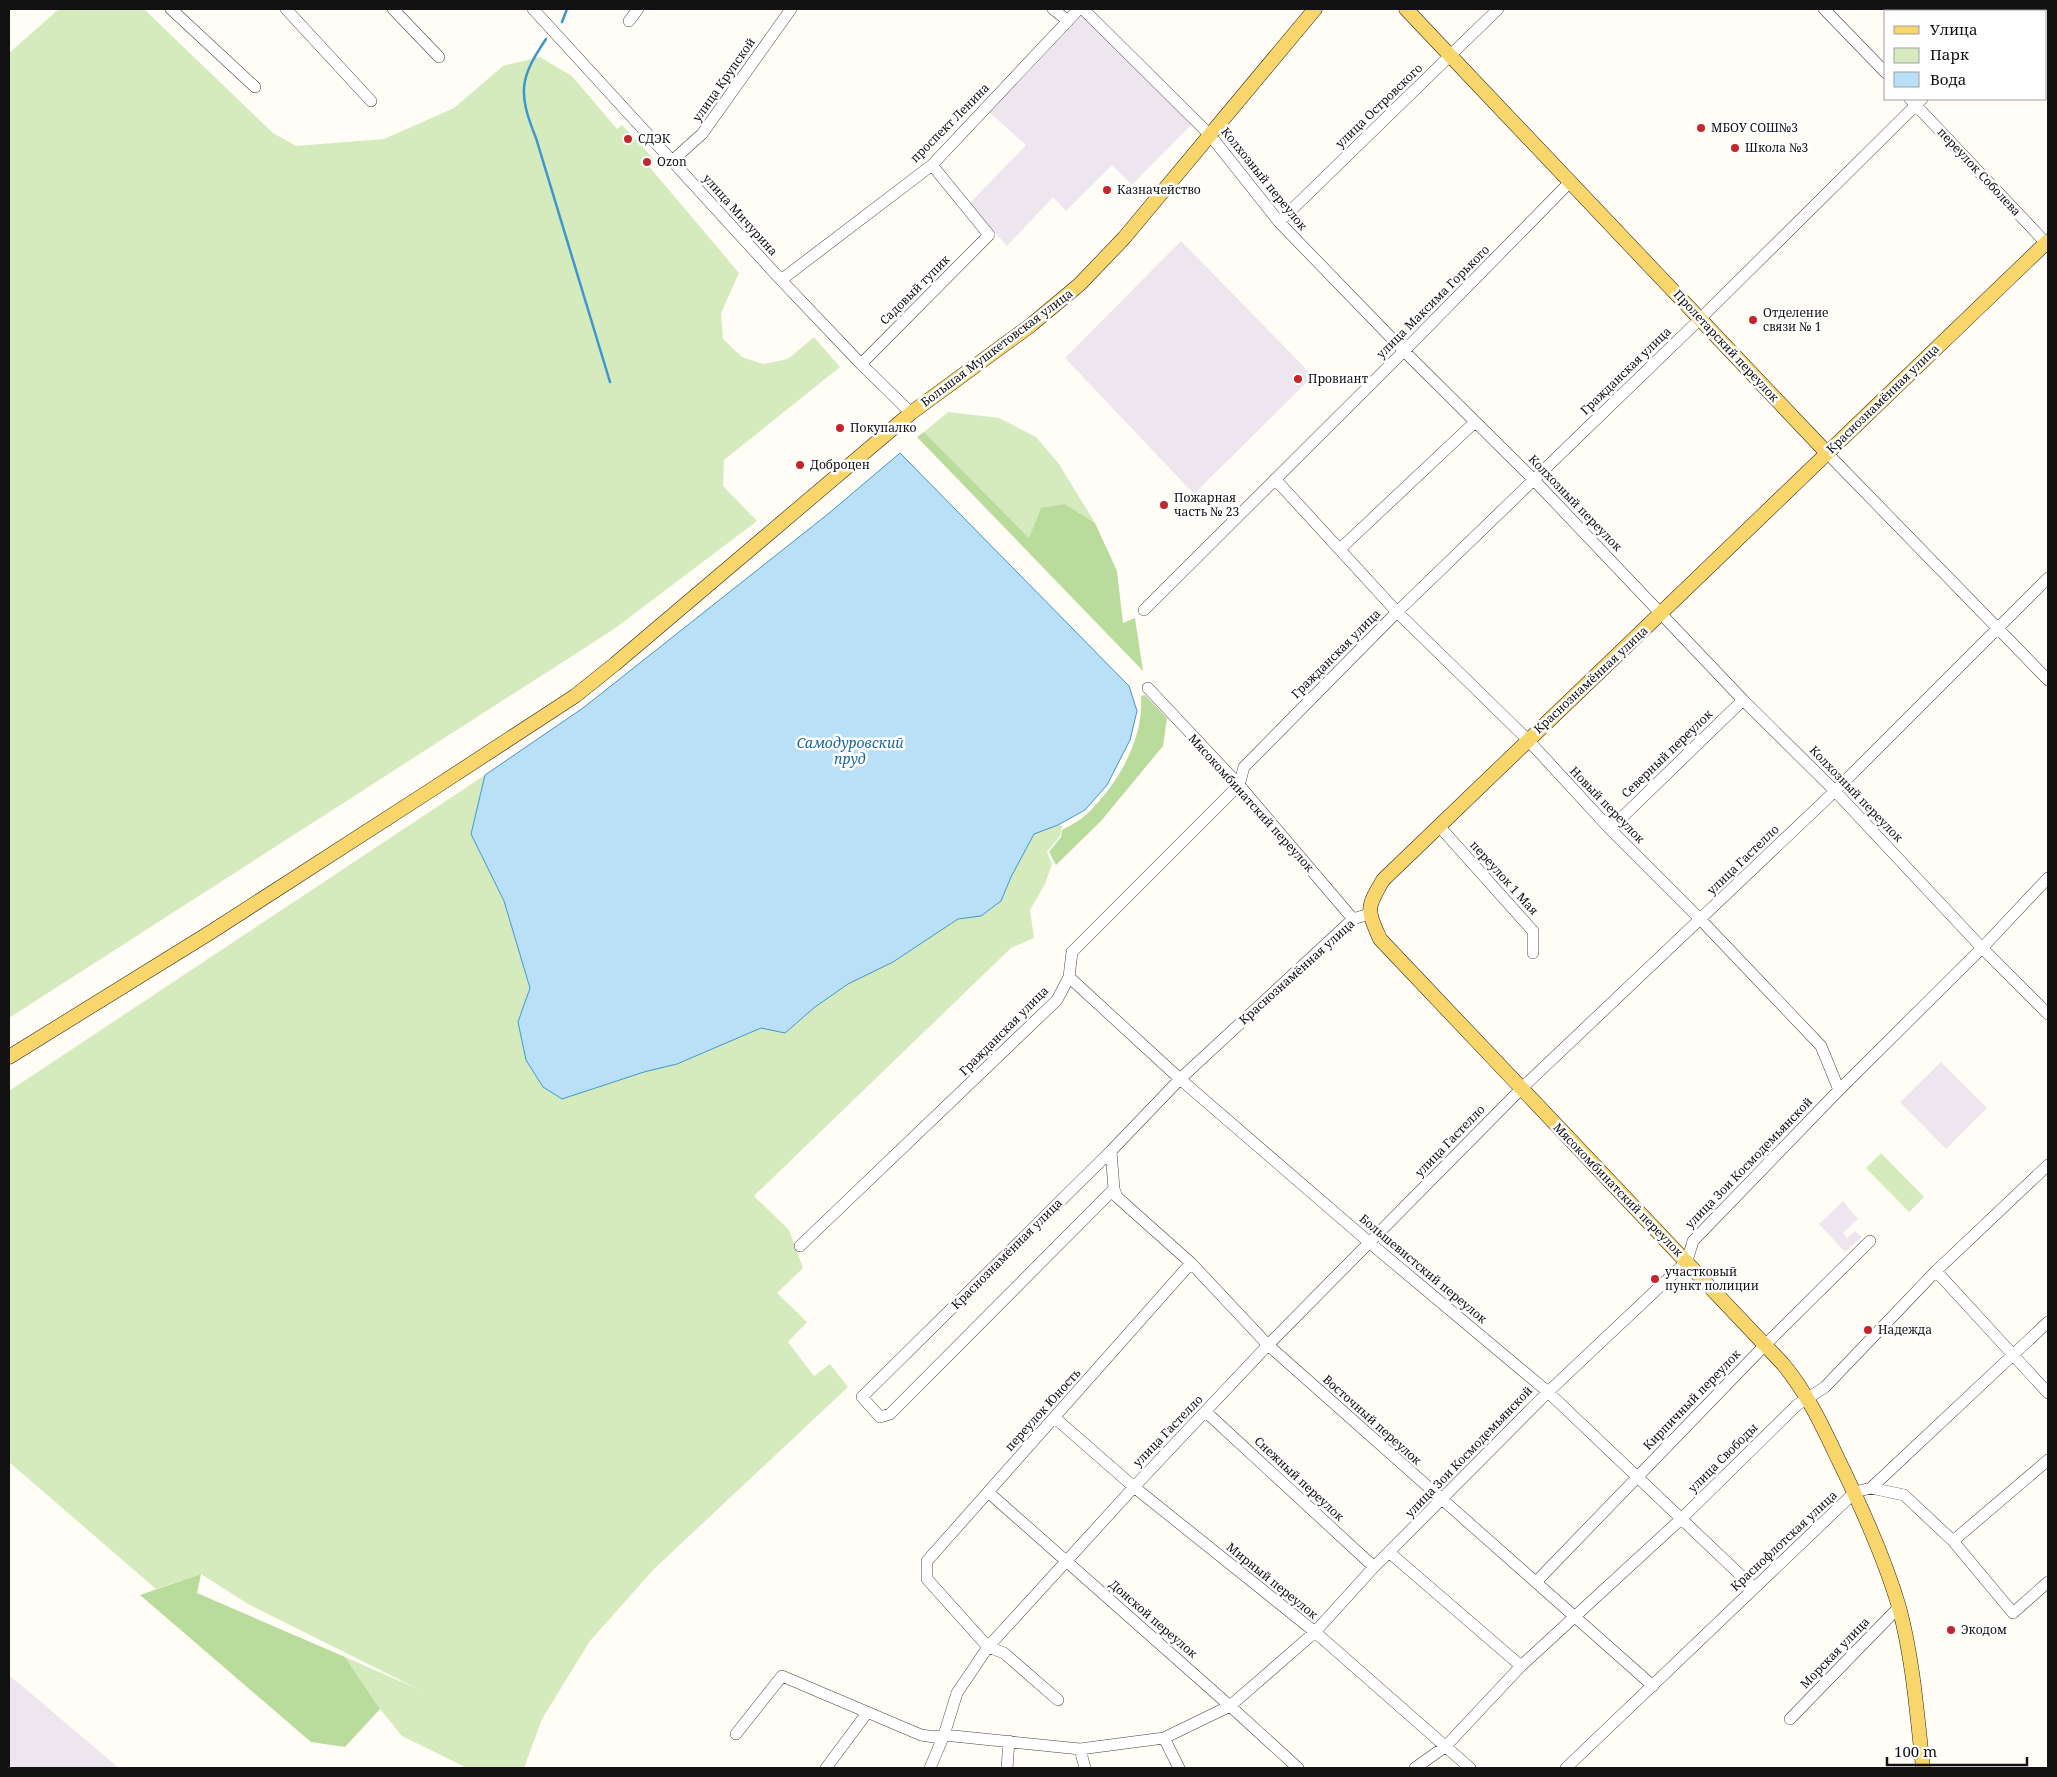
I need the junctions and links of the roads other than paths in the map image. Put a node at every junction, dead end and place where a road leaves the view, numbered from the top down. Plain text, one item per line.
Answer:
1 (286, 9) edge
2 (393, 9) edge
3 (532, 9) edge
4 (638, 9) edge
5 (790, 9) edge
6 (1053, 9) edge
7 (1081, 9) edge
8 (1315, 9) edge
9 (1406, 9) edge
10 (1498, 9) edge
11 (1824, 9) edge
12 (179, 11) edge
13 (628, 21) dead end
14 (1068, 21) junction
15 (1452, 55) junction
16 (439, 57) dead end
17 (1884, 72) edge
18 (254, 87) dead end
19 (371, 101) dead end
20 (1916, 101) edge
21 (1210, 135) junction
22 (673, 160) junction
23 (932, 165) junction
24 (1571, 181) junction
25 (1279, 222) junction
26 (2048, 243) edge
27 (781, 280) junction
28 (1700, 319) junction
29 (1404, 351) junction
30 (861, 364) junction
31 (911, 413) junction
32 (1475, 422) junction
33 (1827, 453) junction
34 (1275, 479) junction
35 (1533, 479) junction
36 (1340, 549) junction
37 (2048, 578) edge
38 (1144, 610) dead end
39 (1397, 612) junction
40 (1662, 613) junction
41 (1998, 628) junction
42 (2048, 680) edge
43 (1148, 688) dead end
44 (1743, 700) junction
45 (1528, 740) junction
46 (1238, 785) junction
47 (1835, 790) junction
48 (1439, 826) junction
49 (1610, 829) junction
50 (2048, 878) edge
51 (1369, 914) junction
52 (1353, 918) junction
53 (1701, 920) junction
54 (1982, 948) junction
55 (1533, 953) dead end
56 (1069, 977) junction
57 (2048, 1014) edge
58 (9, 1058) edge
59 (1180, 1079) junction
60 (1522, 1088) junction
61 (1839, 1090) junction
62 (1111, 1150) junction
63 (2048, 1165) edge
64 (1114, 1189) junction
65 (1870, 1241) dead end
66 (1370, 1243) junction
67 (800, 1246) dead end
68 (1687, 1262) junction
69 (1191, 1263) junction
70 (1936, 1271) junction
71 (2048, 1322) edge
72 (1268, 1345) junction
73 (1765, 1345) junction
74 (2012, 1354) junction
75 (1548, 1392) junction
76 (2048, 1393) edge
77 (1809, 1398) junction
78 (1206, 1412) junction
79 (1055, 1418) junction
80 (2048, 1460) edge
81 (1636, 1476) junction
82 (1134, 1487) junction
83 (1871, 1488) junction
84 (988, 1492) junction
85 (1855, 1492) junction
86 (1442, 1500) junction
87 (1681, 1519) junction
88 (1953, 1541) junction
89 (1390, 1553) junction
90 (1066, 1561) junction
91 (1374, 1567) junction
92 (1536, 1582) junction
93 (2048, 1582) edge
94 (1754, 1588) junction
95 (1899, 1607) junction
96 (1574, 1615) junction
97 (1314, 1632) junction
98 (988, 1647) junction
99 (1521, 1666) junction
100 (1653, 1686) junction
101 (1058, 1700) dead end
102 (1230, 1706) junction
103 (867, 1713) junction
104 (1790, 1719) dead end
105 (736, 1734) dead end
106 (944, 1735) junction
107 (1164, 1738) junction
108 (1009, 1741) junction
109 (1446, 1746) junction
110 (1080, 1749) junction
111 (826, 1768) edge
112 (930, 1768) edge
113 (1007, 1768) edge
114 (1085, 1768) edge
115 (1179, 1768) edge
116 (1298, 1768) edge
117 (1415, 1768) edge
118 (1470, 1768) edge
119 (1566, 1768) edge
120 (1923, 1768) edge

1 - 19 street
2 - 16 street
3 - 22 street, улица Мичурина
4 - 13 street
5 - 22 street, улица Крупской
6 - 14 street
7 - 14 street, проспект Ленина
7 - 21 street, Колхозный переулок
8 - 21 main road, Большая Мушкетовская улица
9 - 15 main road, Пролетарский переулок
10 - 15 street, улица Островского
11 - 17 street
12 - 18 street
14 - 23 street, проспект Ленина
15 - 24 main road, Пролетарский переулок
15 - 25 street, улица Островского
20 - 26 street, переулок Соболева
20 - 28 street, Гражданская улица
21 - 25 street, Колхозный переулок
21 - 31 main road, Большая Мушкетовская улица
22 - 27 street, улица Мичурина
23 - 27 street, проспект Ленина
23 - 30 street, Садовый тупик
24 - 28 main road, Пролетарский переулок
24 - 29 street, улица Максима Горького
25 - 29 street, Колхозный переулок
26 - 33 main road, Краснознамённая улица
27 - 30 street, улица Мичурина
28 - 33 main road, Пролетарский переулок
28 - 35 street, Гражданская улица
29 - 32 street, Колхозный переулок
29 - 34 street, улица Максима Горького
30 - 31 street, улица Мичурина
31 - 58 main road, Большая Мушкетовская улица
32 - 35 street, Колхозный переулок
32 - 36 street
33 - 40 main road, Краснознамённая улица
33 - 41 street, Пролетарский переулок
34 - 36 street, Новый переулок
34 - 38 street, улица Максима Горького
35 - 39 street, Гражданская улица
35 - 40 street, Колхозный переулок
36 - 39 street, Новый переулок
37 - 41 street, улица Гастелло
39 - 45 street, Новый переулок
39 - 46 street, Гражданская улица
40 - 44 street, Колхозный переулок
40 - 45 main road, Краснознамённая улица
41 - 42 street, Пролетарский переулок
41 - 47 street, улица Гастелло
43 - 46 street, Мясокомбинатский переулок
44 - 47 street, Колхозный переулок
44 - 49 street, Северный переулок
45 - 48 main road, Краснознамённая улица
45 - 49 street, Новый переулок
46 - 52 street, Мясокомбинатский переулок
46 - 56 street, Гражданская улица
47 - 53 street, улица Гастелло
47 - 54 street, Колхозный переулок
48 - 51 main road, Краснознамённая улица
48 - 55 street, переулок 1 Мая
49 - 53 street, Новый переулок
50 - 54 street, улица Зои Космодемьянской
51 - 52 street, Краснознамённая улица
51 - 60 main road, Мясокомбинатский переулок
52 - 59 street, Краснознамённая улица
53 - 60 street, улица Гастелло
53 - 61 street, Новый переулок
54 - 57 street, Колхозный переулок
54 - 61 street, улица Зои Космодемьянской
56 - 59 street, Большевистский переулок
56 - 67 street, Гражданская улица
59 - 62 street, Краснознамённая улица
59 - 66 street, Большевистский переулок
60 - 66 street, улица Гастелло
60 - 68 main road, Мясокомбинатский переулок
61 - 68 street, улица Зои Космодемьянской
62 - 64 street
62 - 64 street, Краснознамённая улица
63 - 70 street, улица Свободы
64 - 69 street, Восточный переулок
65 - 73 street, Кирпичный переулок
66 - 72 street, улица Гастелло
66 - 75 street, Большевистский переулок
68 - 73 main road, Мясокомбинатский переулок
68 - 75 street, улица Зои Космодемьянской
69 - 72 street, Восточный переулок
69 - 79 street, переулок Юность
70 - 74 street
70 - 77 street, улица Свободы
71 - 74 street, Краснофлотская улица
72 - 78 street, улица Гастелло
72 - 86 street, Восточный переулок
73 - 77 main road, Мясокомбинатский переулок
73 - 81 street, Кирпичный переулок
74 - 76 street
74 - 83 street, Краснофлотская улица
75 - 81 street, Большевистский переулок
75 - 86 street, улица Зои Космодемьянской
77 - 85 main road, Мясокомбинатский переулок
77 - 87 street, улица Свободы
78 - 82 street, улица Гастелло
78 - 91 street, Снежный переулок
79 - 82 street, Мирный переулок
79 - 84 street, переулок Юность
80 - 88 street
81 - 87 street, Большевистский переулок
81 - 92 street, Кирпичный переулок
82 - 90 street, улица Гастелло
82 - 97 street, Мирный переулок
83 - 85 street, Краснофлотская улица
83 - 88 street
84 - 90 street, Донской переулок
84 - 98 street, переулок Юность
85 - 94 street, Краснофлотская улица
85 - 95 main road, Мясокомбинатский переулок
86 - 89 street, улица Зои Космодемьянской
86 - 92 street, Восточный переулок
87 - 94 street, Большевистский переулок
87 - 96 street, улица Свободы
88 - 93 street
89 - 91 street, улица Зои Космодемьянской
89 - 99 street
90 - 98 street, улица Гастелло
90 - 102 street, Донской переулок
91 - 97 street, улица Зои Космодемьянской
92 - 96 street, Восточный переулок
94 - 100 street, Краснофлотская улица
95 - 104 street, Морская улица
95 - 120 main road, Мясокомбинатский переулок
96 - 99 street, улица Свободы
96 - 100 street, Восточный переулок
97 - 102 street, улица Зои Космодемьянской
97 - 109 street, Мирный переулок
98 - 101 street
98 - 106 street, улица Гастелло
99 - 109 street, улица Свободы
100 - 119 street, Краснофлотская улица
102 - 107 street, улица Зои Космодемьянской
102 - 116 street, Донской переулок
103 - 105 street, улица Зои Космодемьянской
103 - 106 street, улица Зои Космодемьянской
103 - 111 street
106 - 108 street, улица Зои Космодемьянской
106 - 112 street, улица Гастелло
107 - 110 street, улица Зои Космодемьянской
107 - 115 street
108 - 110 street, улица Зои Космодемьянской
108 - 113 street
109 - 117 street, улица Свободы
109 - 118 street, Мирный переулок
110 - 114 street

